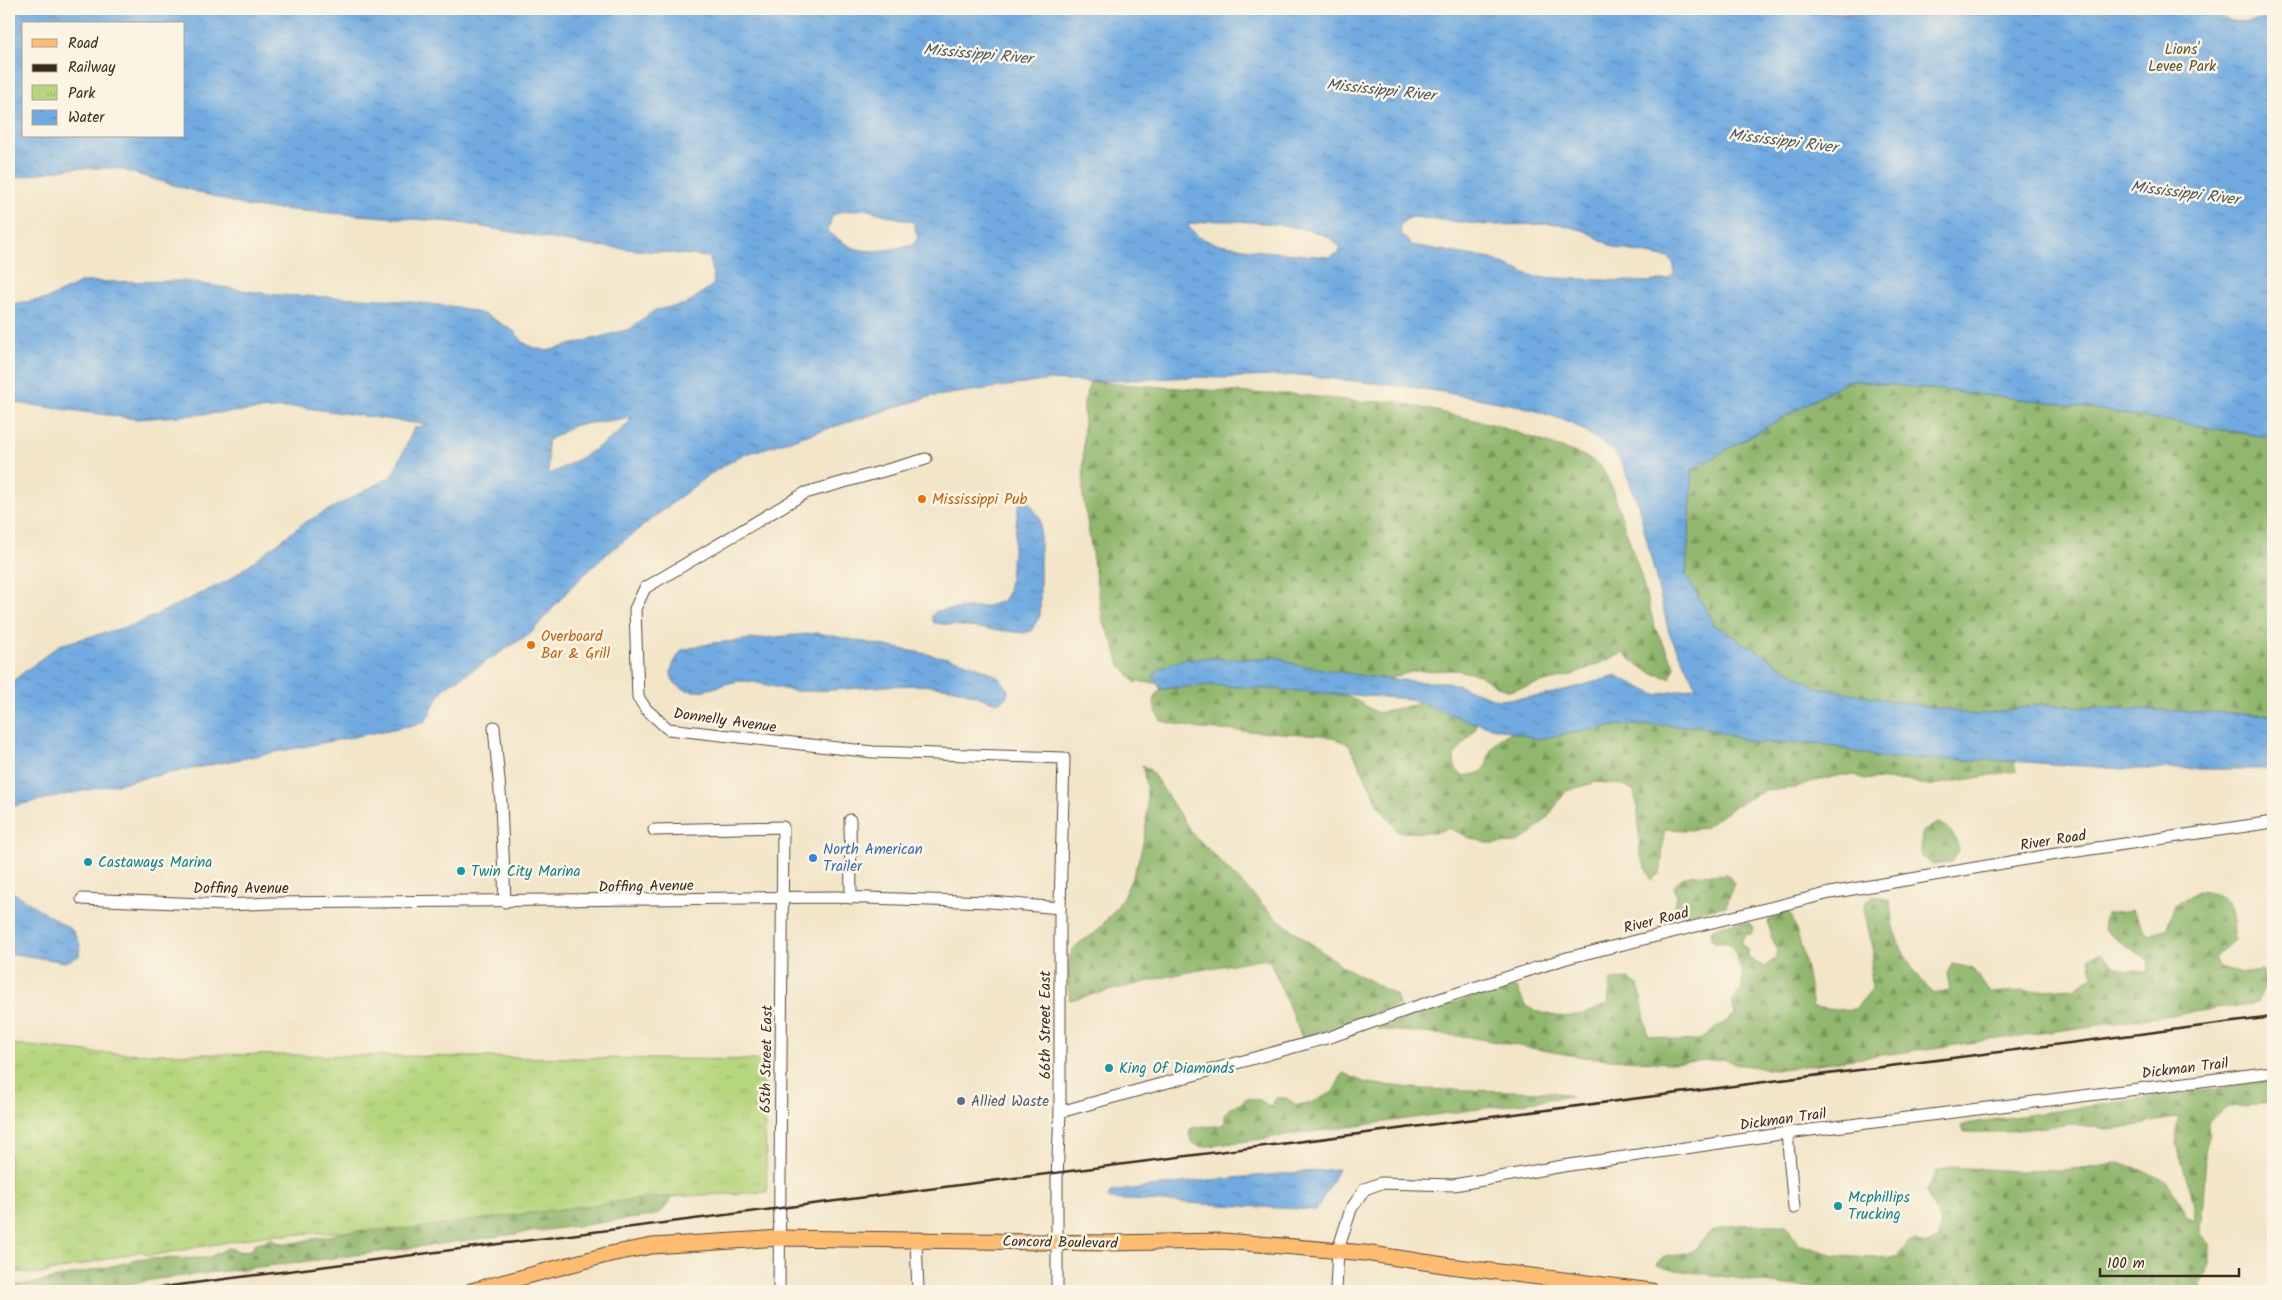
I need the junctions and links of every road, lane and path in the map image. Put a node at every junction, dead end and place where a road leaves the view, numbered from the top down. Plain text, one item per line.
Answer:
1 (926, 459) dead end
2 (494, 727) dead end
3 (1064, 758) joint
4 (850, 820) dead end
5 (2273, 822) edge
6 (654, 830) dead end
7 (851, 898) junction
8 (82, 899) dead end
9 (782, 899) junction
10 (505, 902) junction
11 (1060, 908) junction
12 (2273, 1072) edge
13 (1060, 1112) junction
14 (1787, 1133) junction
15 (1794, 1208) dead end
16 (780, 1238) junction
17 (916, 1240) junction
18 (1057, 1242) junction
19 (1338, 1250) junction
20 (497, 1287) edge
21 (471, 1291) edge
22 (779, 1291) edge
23 (918, 1291) edge
24 (1057, 1291) edge
25 (1336, 1291) edge
26 (1652, 1291) edge

1 - 3 street, Donnelly Avenue
2 - 10 street
3 - 11 street, 66th Street East
4 - 7 street
5 - 13 street, River Road
6 - 9 street, 65th Street East
7 - 9 street, Doffing Avenue
7 - 11 street, Doffing Avenue
8 - 10 street, Doffing Avenue
9 - 10 street, Doffing Avenue
9 - 16 street, 65th Street East
11 - 13 street, 66th Street East
12 - 14 street, Dickman Trail
13 - 18 street, 66th Street East
14 - 15 street
14 - 19 street, Dickman Trail
16 - 17 main road, Concord Boulevard
16 - 20 main road, Concord Boulevard
16 - 22 street, 65th Street East
17 - 18 main road, Concord Boulevard
17 - 23 street
18 - 19 main road, Concord Boulevard
18 - 24 street, 66th Street East
19 - 25 street, Dickman Trail
19 - 26 main road, Concord Boulevard
20 - 21 main road, Concord Boulevard

